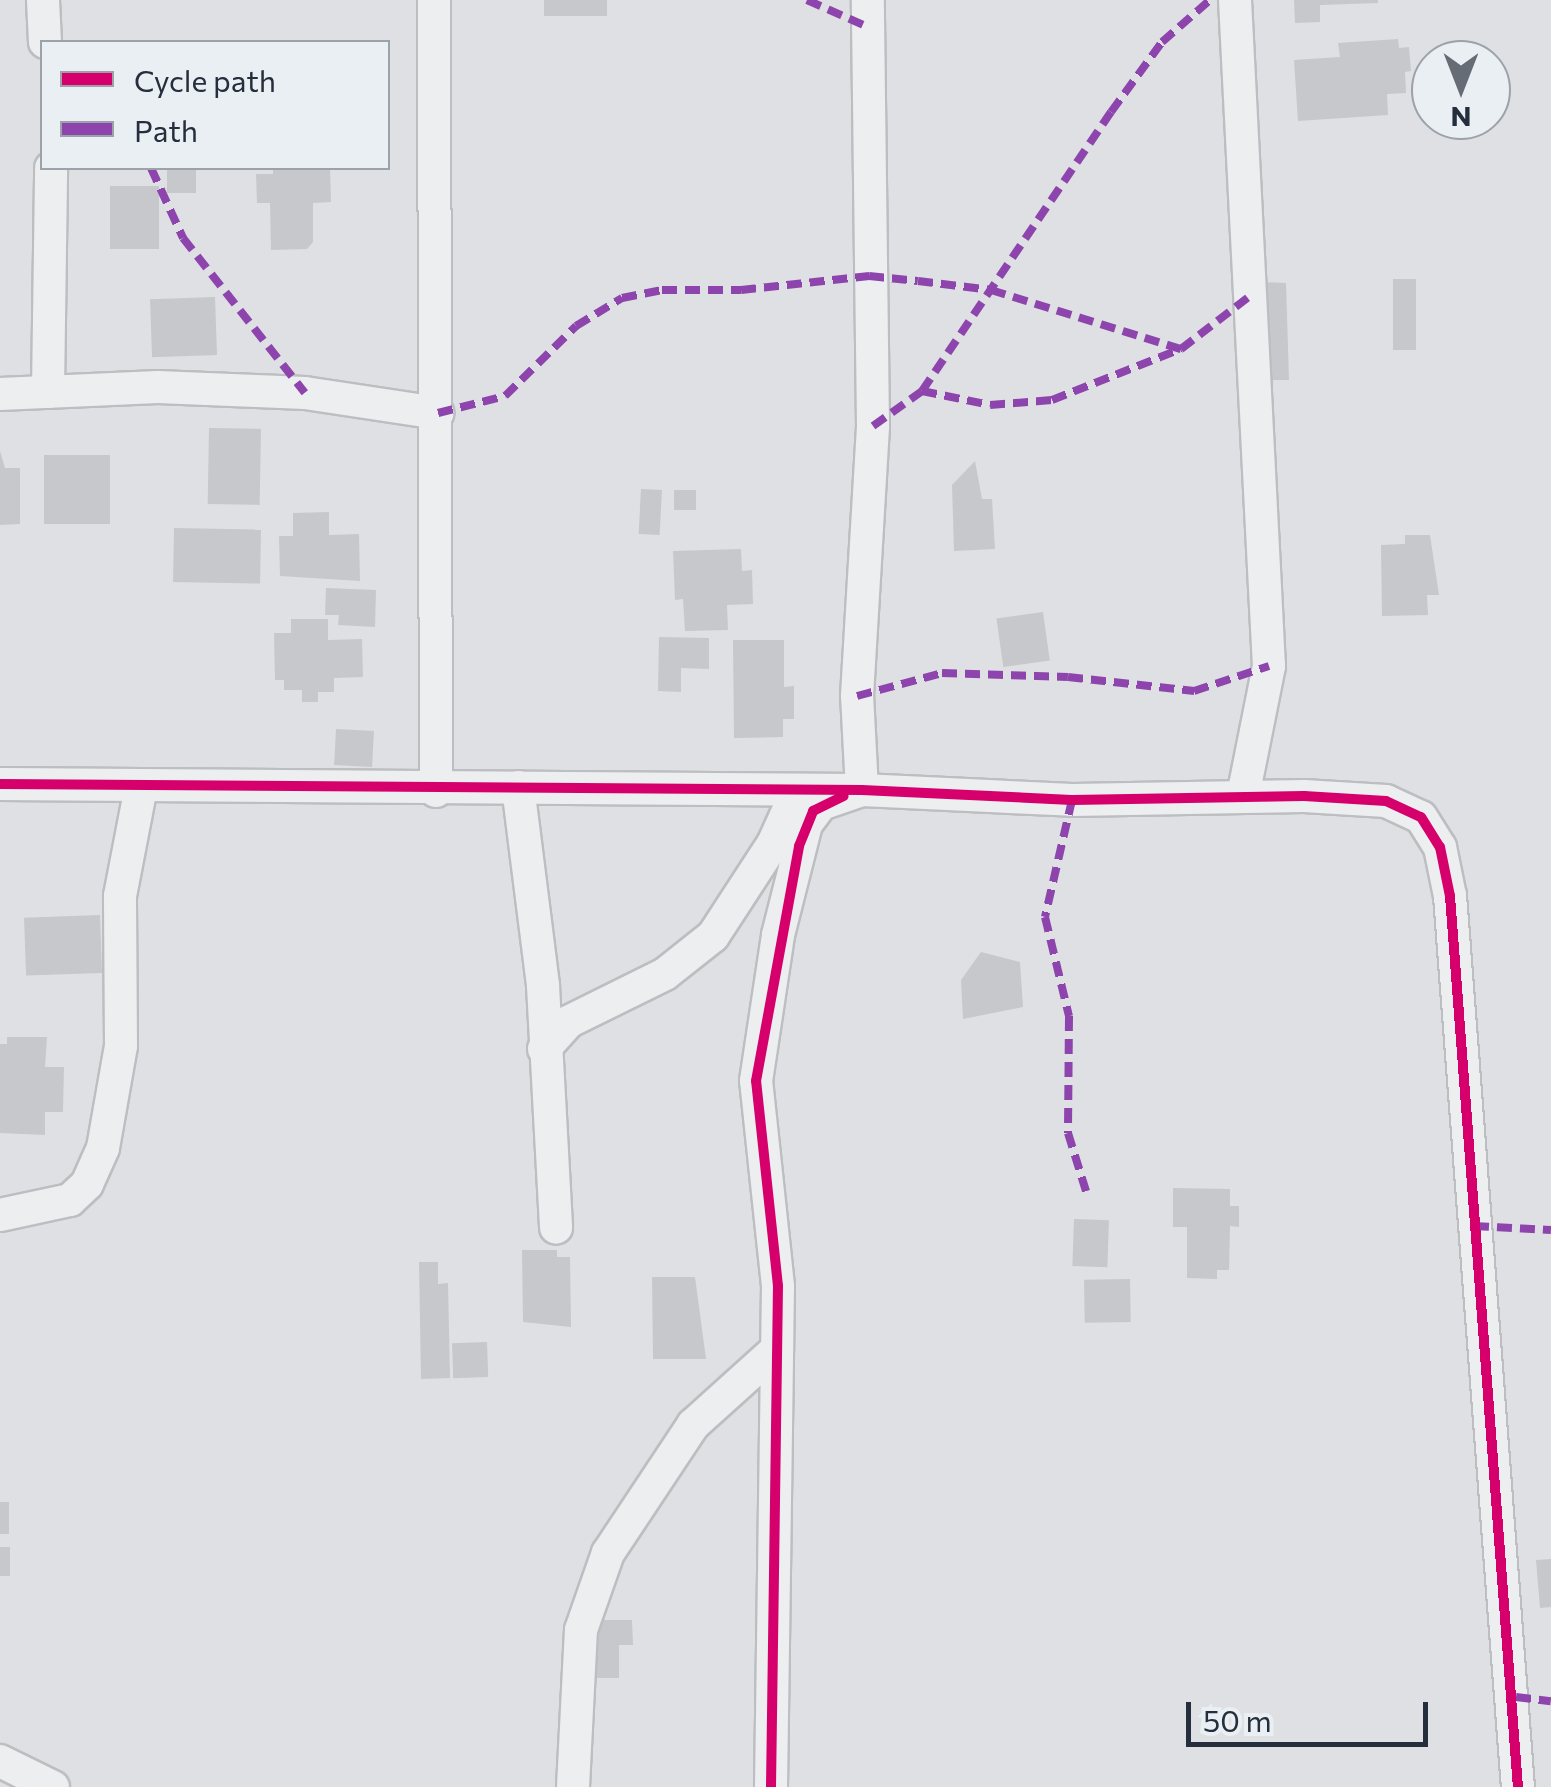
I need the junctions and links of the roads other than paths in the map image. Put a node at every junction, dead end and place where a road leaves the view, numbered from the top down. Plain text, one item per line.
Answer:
1 (43, 0) edge
2 (434, 0) edge
3 (868, 0) edge
4 (1235, 0) edge
5 (46, 40) edge
6 (51, 170) edge
7 (48, 392) junction
8 (0, 394) edge
9 (438, 413) junction
10 (0, 784) edge
11 (140, 786) junction
12 (518, 786) junction
13 (862, 790) junction
14 (436, 792) junction
15 (796, 793) junction
16 (1244, 796) junction
17 (544, 1049) junction
18 (0, 1215) edge
19 (556, 1228) dead end
20 (777, 1350) junction
21 (0, 1761) edge
22 (52, 1787) edge
23 (573, 1787) edge
24 (771, 1787) edge
25 (1518, 1787) edge

1 - 5 street
2 - 9 street
3 - 13 street
4 - 16 street
6 - 7 street
7 - 8 street
7 - 9 street
9 - 14 street
10 - 11 street
11 - 14 street
11 - 18 street
12 - 14 street
12 - 15 street
12 - 17 street
13 - 15 street
13 - 16 street
13 - 20 street
15 - 17 street
16 - 25 street
17 - 19 street
20 - 23 street
20 - 24 street
21 - 22 street

